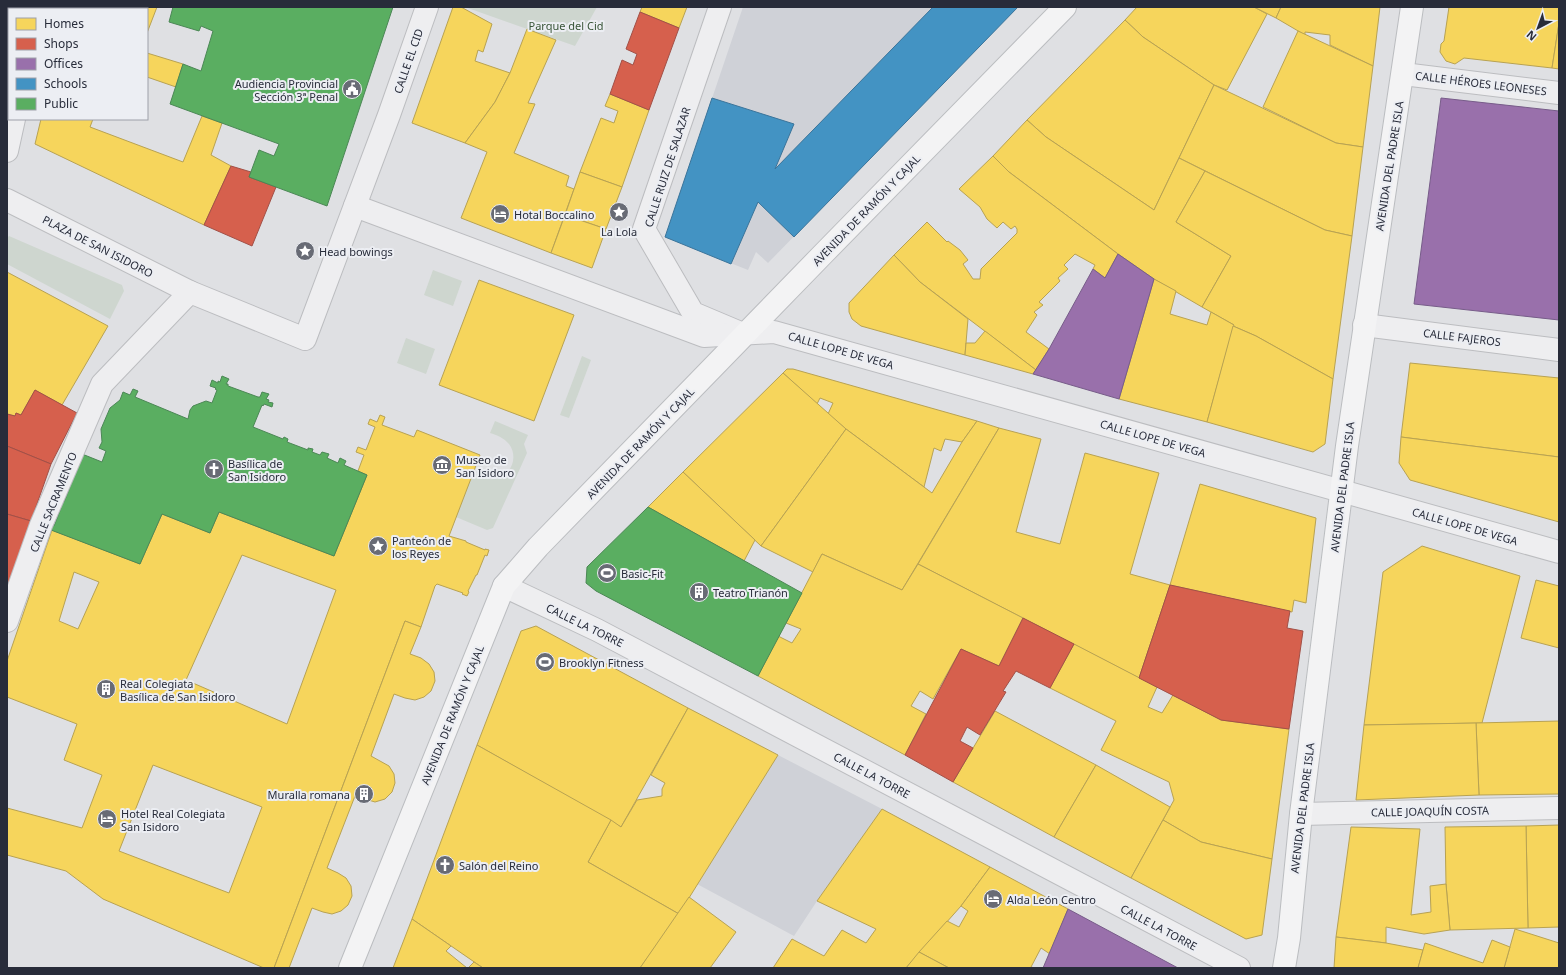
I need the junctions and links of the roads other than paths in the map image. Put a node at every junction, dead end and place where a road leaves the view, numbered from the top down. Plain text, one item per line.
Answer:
1 (427, 7) edge
2 (720, 7) edge
3 (1065, 7) edge
4 (1412, 7) edge
5 (1403, 74) junction
6 (1559, 93) edge
7 (14, 120) edge
8 (8, 146) edge
9 (7, 200) edge
10 (355, 206) junction
11 (190, 292) junction
12 (1364, 325) junction
13 (744, 333) junction
14 (1559, 350) edge
15 (1341, 491) junction
16 (1559, 552) edge
17 (504, 586) junction
18 (7, 621) edge
19 (1559, 808) edge
20 (1301, 814) junction
21 (350, 968) edge
22 (1239, 968) edge
23 (1284, 968) edge

1 - 10 street, CALLE EL CID
2 - 13 street, CALLE RUIZ DE SALAZAR
3 - 13 main road, AVENIDA DE RAMÓN Y CAJAL
4 - 5 main road, AVENIDA DEL PADRE ISLA
5 - 6 street, CALLE HÉROES LEONESES
5 - 12 main road, AVENIDA DEL PADRE ISLA
7 - 8 street
9 - 11 street, PLAZA DE SAN ISIDORO
10 - 11 street, PLAZA DE SAN ISIDORO
10 - 13 street, CALLE LOPE DE VEGA
11 - 18 street, CALLE SACRAMENTO
12 - 14 street, CALLE FAJEROS
12 - 15 main road, AVENIDA DEL PADRE ISLA
13 - 15 street, CALLE LOPE DE VEGA
13 - 17 main road, AVENIDA DE RAMÓN Y CAJAL
15 - 16 street, CALLE LOPE DE VEGA
15 - 20 main road, AVENIDA DEL PADRE ISLA
17 - 21 main road, AVENIDA DE RAMÓN Y CAJAL
17 - 22 street, CALLE LA TORRE
19 - 20 street, CALLE JOAQUÍN COSTA
20 - 23 main road, AVENIDA DEL PADRE ISLA

